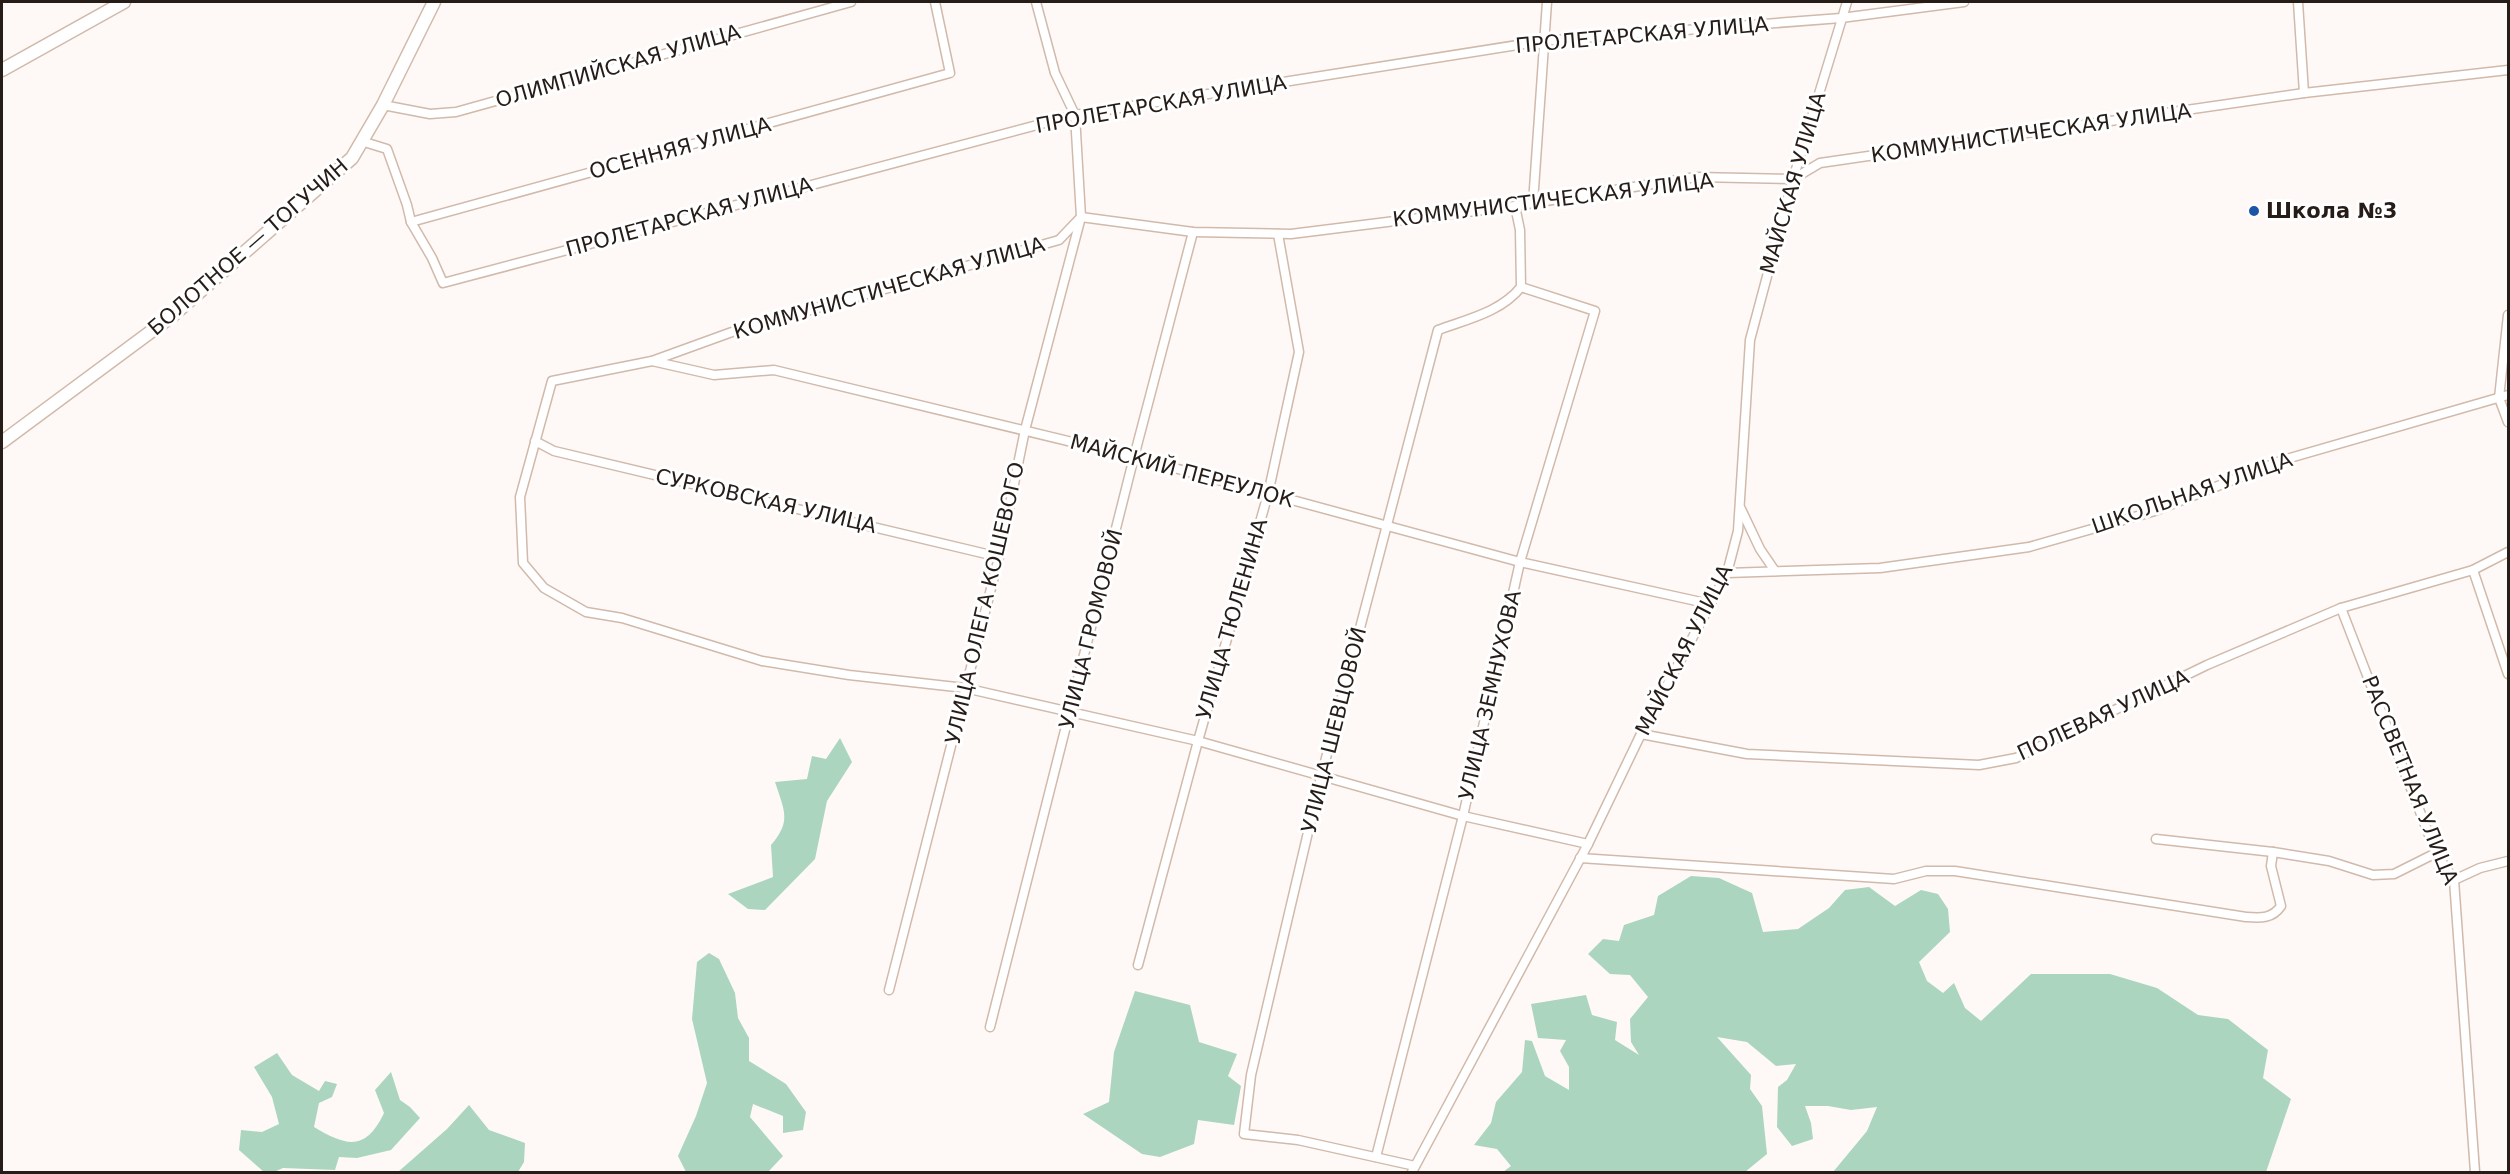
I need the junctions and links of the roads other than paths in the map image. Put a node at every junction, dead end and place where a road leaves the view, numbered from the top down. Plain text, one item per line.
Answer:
1 (124, 2) edge
2 (434, 2) edge
3 (851, 2) edge
4 (935, 2) edge
5 (1036, 2) edge
6 (1546, 2) edge
7 (1847, 2) edge
8 (1964, 2) edge
9 (2298, 2) edge
10 (1841, 18) junction
11 (1543, 41) junction
12 (2, 70) edge
13 (2508, 70) edge
14 (2304, 93) junction
15 (384, 105) junction
16 (1075, 115) junction
17 (361, 141) junction
18 (1793, 179) junction
19 (1533, 203) junction
20 (1515, 206) junction
21 (1081, 217) junction
22 (411, 222) junction
23 (1193, 232) junction
24 (1278, 234) junction
25 (1521, 287) junction
26 (2508, 315) edge
27 (652, 361) junction
28 (2508, 395) edge
29 (2499, 398) junction
30 (2508, 422) edge
31 (1026, 430) junction
32 (535, 441) junction
33 (2, 442) edge
34 (1134, 457) junction
35 (1268, 494) junction
36 (1739, 506) junction
37 (1387, 526) junction
38 (2508, 552) edge
39 (999, 557) junction
40 (1520, 562) junction
41 (2473, 570) junction
42 (1775, 571) junction
43 (1727, 573) junction
44 (1710, 604) junction
45 (2341, 608) junction
46 (2508, 674) edge
47 (965, 688) junction
48 (1070, 711) junction
49 (1641, 734) junction
50 (1198, 741) junction
51 (1321, 777) junction
52 (1462, 816) junction
53 (2156, 839) dead end
54 (1588, 844) junction
55 (2273, 852) junction
56 (2436, 853) junction
57 (1580, 858) junction
58 (2508, 861) edge
59 (2454, 880) junction
60 (1138, 965) dead end
61 (889, 990) dead end
62 (990, 1027) dead end
63 (1376, 1158) junction
64 (1413, 1169) edge
65 (2475, 1173) edge

1 - 12 main road
2 - 15 main road, БОЛОТНОЕ — ТОГУЧИН
3 - 15 street, ОЛИМПИЙСКАЯ УЛИЦА
4 - 22 street, ОСЕННЯЯ УЛИЦА
5 - 16 street
6 - 11 street
7 - 10 street, МАЙСКАЯ УЛИЦА
8 - 10 street, ПРОЛЕТАРСКАЯ УЛИЦА
9 - 14 street
10 - 11 street, ПРОЛЕТАРСКАЯ УЛИЦА
10 - 18 street, МАЙСКАЯ УЛИЦА
11 - 16 street, ПРОЛЕТАРСКАЯ УЛИЦА
11 - 19 street
13 - 14 street, КОММУНИСТИЧЕСКАЯ УЛИЦА
14 - 18 street, КОММУНИСТИЧЕСКАЯ УЛИЦА
15 - 17 main road, БОЛОТНОЕ — ТОГУЧИН
16 - 21 street, УЛИЦА ОЛЕГА КОШЕВОГО
16 - 22 street, ПРОЛЕТАРСКАЯ УЛИЦА
17 - 22 street
17 - 33 main road, БОЛОТНОЕ — ТОГУЧИН
18 - 19 street, КОММУНИСТИЧЕСКАЯ УЛИЦА
18 - 36 street, МАЙСКАЯ УЛИЦА
19 - 20 street, КОММУНИСТИЧЕСКАЯ УЛИЦА
20 - 24 street, КОММУНИСТИЧЕСКАЯ УЛИЦА
20 - 25 street
21 - 23 street, КОММУНИСТИЧЕСКАЯ УЛИЦА
21 - 27 street, КОММУНИСТИЧЕСКАЯ УЛИЦА
21 - 31 street, УЛИЦА ОЛЕГА КОШЕВОГО
23 - 24 street, КОММУНИСТИЧЕСКАЯ УЛИЦА
23 - 34 street, УЛИЦА ГРОМОВОЙ
24 - 35 street, УЛИЦА ТЮЛЕНИНА
25 - 37 street, УЛИЦА ШЕВЦОВОЙ
25 - 40 street, УЛИЦА ЗЕМНУХОВА
26 - 29 street
27 - 31 street, МАЙСКИЙ ПЕРЕУЛОК
27 - 32 street, КОММУНИСТИЧЕСКАЯ УЛИЦА
28 - 29 street, ШКОЛЬНАЯ УЛИЦА
29 - 30 street
29 - 42 street, ШКОЛЬНАЯ УЛИЦА
31 - 34 street, МАЙСКИЙ ПЕРЕУЛОК
31 - 39 street, УЛИЦА ОЛЕГА КОШЕВОГО
32 - 39 street, СУРКОВСКАЯ УЛИЦА
32 - 47 street
34 - 35 street, МАЙСКИЙ ПЕРЕУЛОК
34 - 48 street, УЛИЦА ГРОМОВОЙ
35 - 37 street, МАЙСКИЙ ПЕРЕУЛОК
35 - 50 street, УЛИЦА ТЮЛЕНИНА
36 - 42 street
36 - 43 street, МАЙСКАЯ УЛИЦА
37 - 40 street, МАЙСКИЙ ПЕРЕУЛОК
37 - 51 street, УЛИЦА ШЕВЦОВОЙ
38 - 41 street, ПОЛЕВАЯ УЛИЦА
39 - 47 street, УЛИЦА ОЛЕГА КОШЕВОГО
40 - 44 street, МАЙСКИЙ ПЕРЕУЛОК
40 - 52 street, УЛИЦА ЗЕМНУХОВА
41 - 45 street, ПОЛЕВАЯ УЛИЦА
41 - 46 street
42 - 43 street, ШКОЛЬНАЯ УЛИЦА
43 - 44 street, МАЙСКАЯ УЛИЦА
44 - 49 street, МАЙСКАЯ УЛИЦА
45 - 49 street, ПОЛЕВАЯ УЛИЦА
45 - 56 street, РАССВЕТНАЯ УЛИЦА
47 - 48 street
47 - 61 street, УЛИЦА ОЛЕГА КОШЕВОГО
48 - 50 street
48 - 62 street, УЛИЦА ГРОМОВОЙ
49 - 54 street, МАЙСКАЯ УЛИЦА
50 - 51 street
50 - 60 street, УЛИЦА ТЮЛЕНИНА
51 - 52 street
51 - 63 street, УЛИЦА ШЕВЦОВОЙ
52 - 54 street
52 - 63 street, УЛИЦА ЗЕМНУХОВА
53 - 55 street
54 - 57 street, МАЙСКАЯ УЛИЦА
55 - 56 street
55 - 57 street
56 - 59 street, РАССВЕТНАЯ УЛИЦА
57 - 64 street, МАЙСКАЯ УЛИЦА
58 - 59 street
59 - 65 street, РАССВЕТНАЯ УЛИЦА
63 - 64 street

